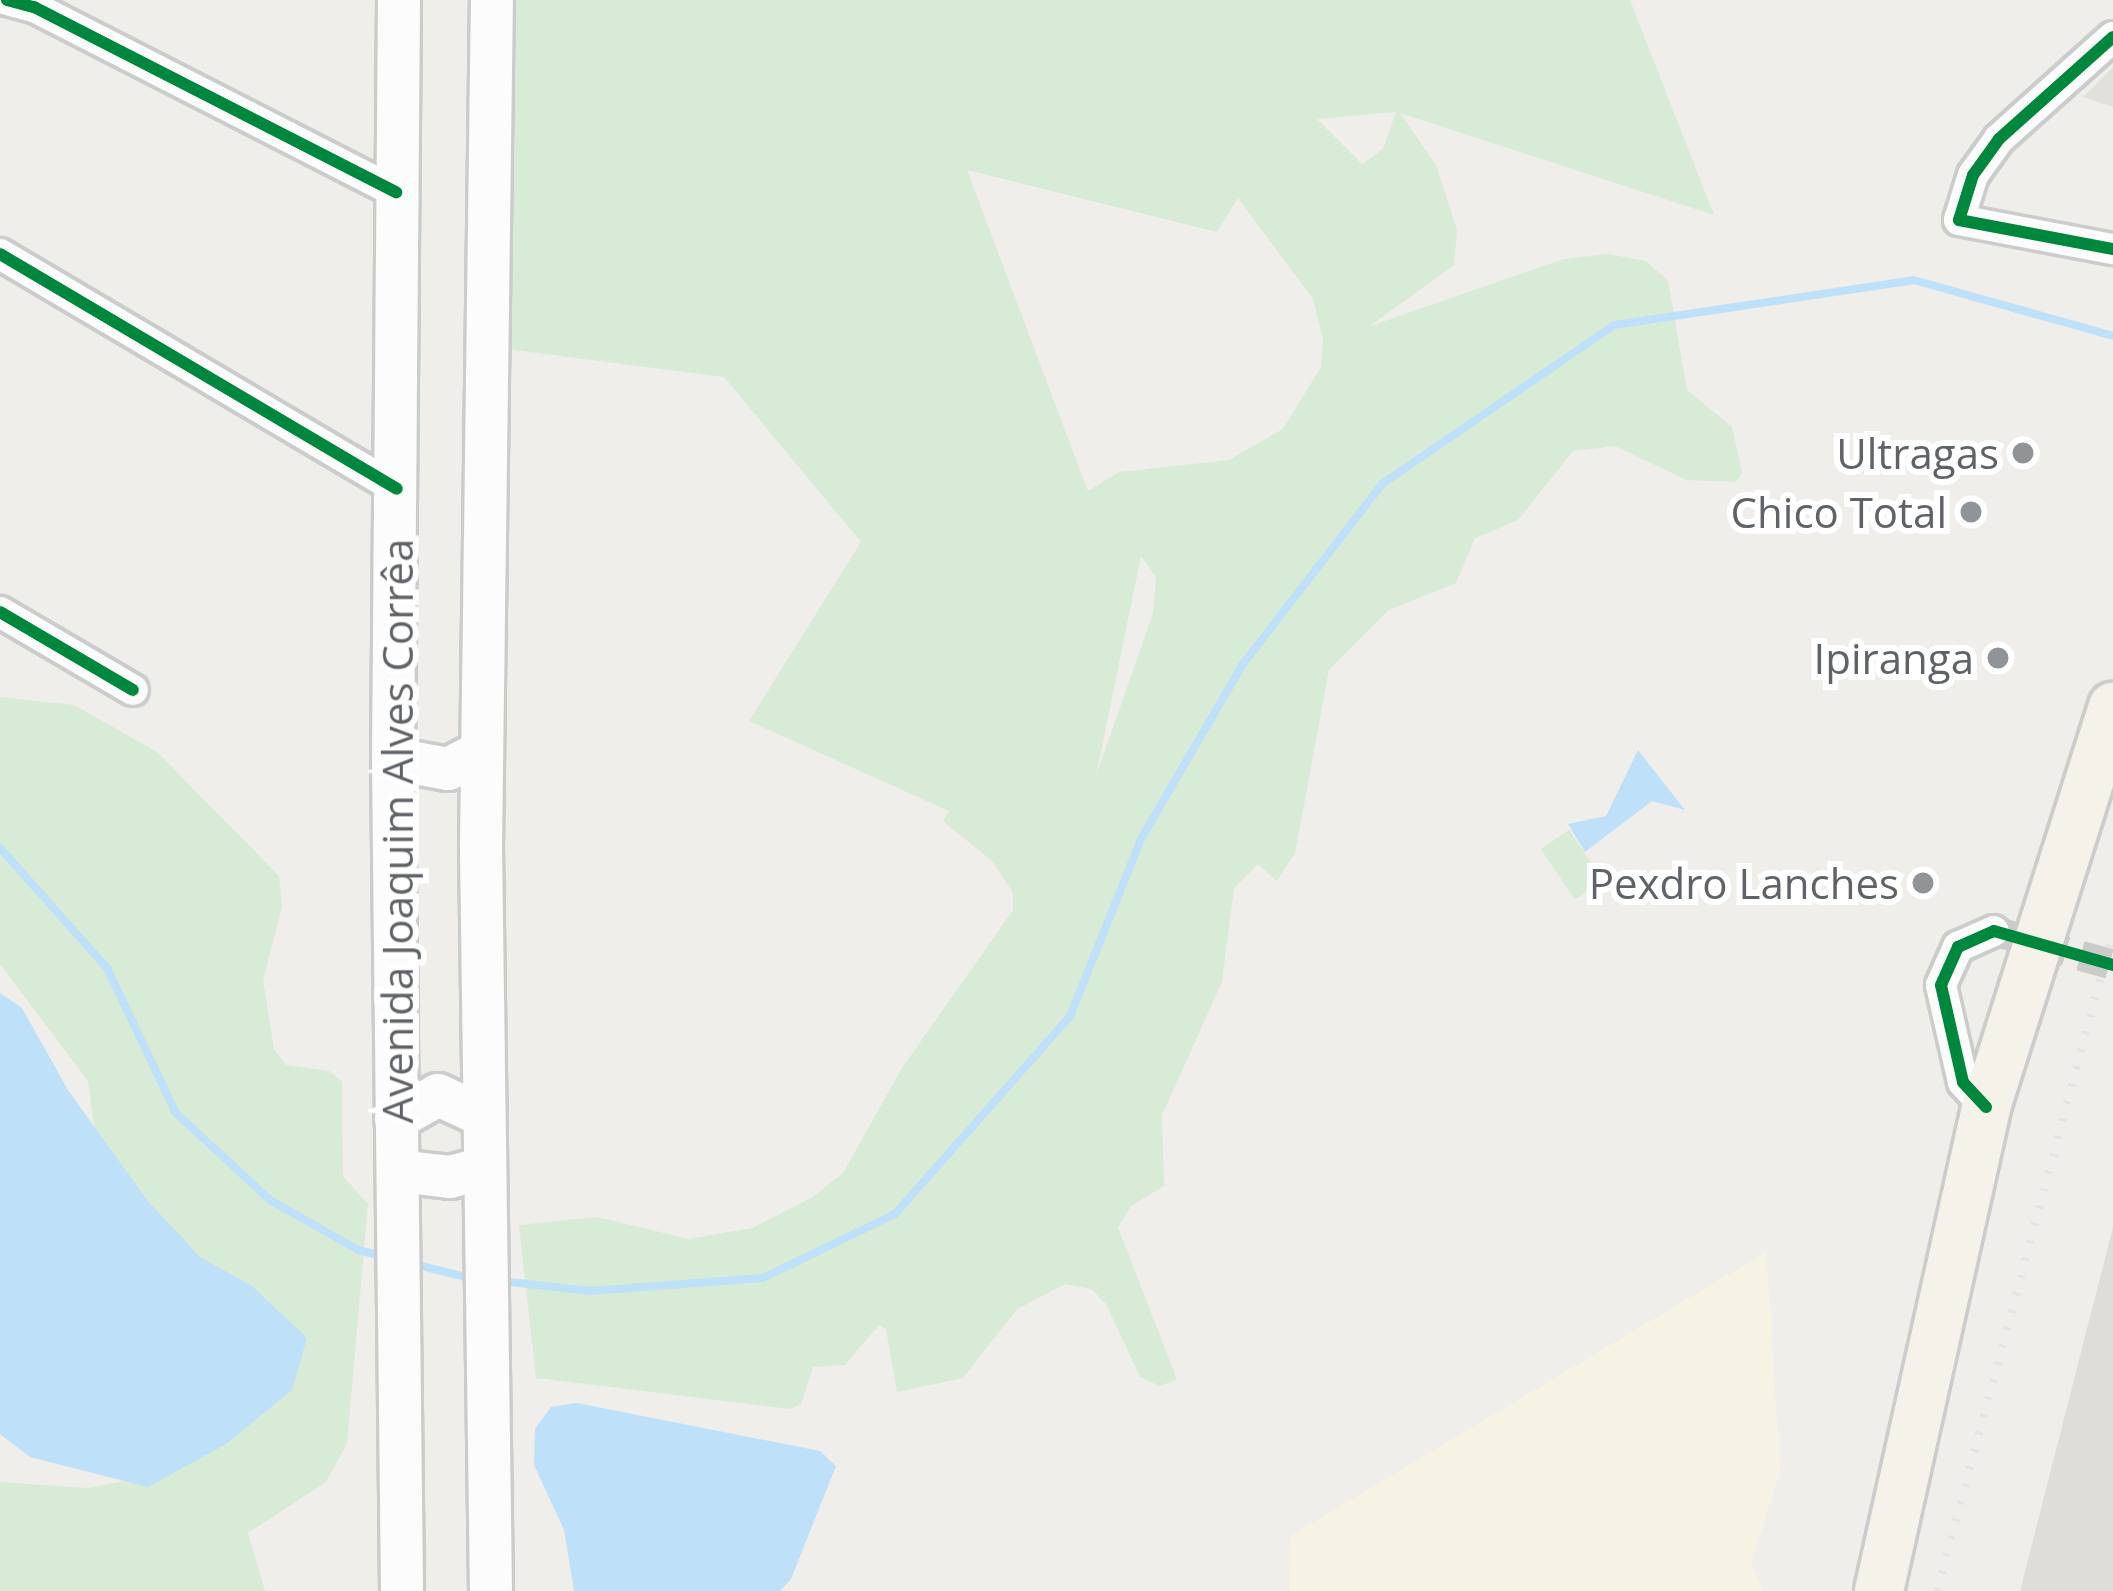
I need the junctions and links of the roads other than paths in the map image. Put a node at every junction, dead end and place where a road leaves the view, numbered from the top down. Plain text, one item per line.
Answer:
1 (7, 0) edge
2 (398, 0) edge
3 (492, 0) edge
4 (2113, 37) edge
5 (396, 192) junction
6 (2113, 249) edge
7 (0, 254) edge
8 (397, 489) junction
9 (0, 612) edge
10 (133, 690) dead end
11 (2113, 707) edge
12 (482, 752) junction
13 (393, 759) junction
14 (1994, 931) dead end
15 (1986, 1107) junction
16 (482, 1115) junction
17 (397, 1119) junction
18 (483, 1168) junction
19 (398, 1171) junction
20 (402, 1591) edge
21 (491, 1591) edge
22 (1879, 1591) edge

1 - 5 street
2 - 5 main road, Avenida Joaquim Alves Corrêa
3 - 12 main road, Avenida Joaquim Alves Corrêa
4 - 6 street
5 - 8 main road, Avenida Joaquim Alves Corrêa
7 - 8 street
8 - 13 main road, Avenida Joaquim Alves Corrêa
9 - 10 street
11 - 15 main road
12 - 13 main road
12 - 16 main road, Avenida Joaquim Alves Corrêa
13 - 17 main road, Avenida Joaquim Alves Corrêa
14 - 15 street
15 - 22 main road
16 - 17 main road
16 - 18 main road, Avenida Joaquim Alves Corrêa
17 - 19 main road, Avenida Joaquim Alves Corrêa
18 - 19 main road
18 - 21 main road, Avenida Joaquim Alves Corrêa
19 - 20 main road, Avenida Joaquim Alves Corrêa

